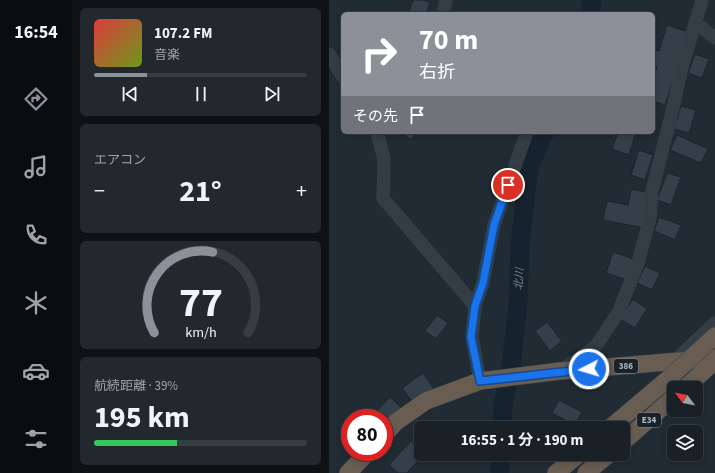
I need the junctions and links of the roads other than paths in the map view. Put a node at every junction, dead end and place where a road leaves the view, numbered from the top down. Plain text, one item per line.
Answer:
1 (446, 0) edge
2 (701, 0) edge
3 (443, 12) edge
4 (696, 23) junction
5 (715, 38) edge
6 (329, 54) edge
7 (341, 74) edge
8 (378, 134) edge
9 (526, 134) edge
10 (475, 306) junction
11 (715, 323) edge
12 (715, 336) edge
13 (715, 359) edge
14 (673, 362) junction
15 (561, 371) junction
16 (485, 380) junction
17 (692, 381) edge
18 (667, 403) edge
19 (618, 421) edge
20 (393, 426) edge
21 (630, 436) edge
22 (359, 461) edge
23 (571, 461) edge
24 (601, 461) edge
25 (348, 473) edge
26 (556, 473) edge
27 (586, 473) edge

1 - 3 street
2 - 4 street
4 - 5 street
4 - 15 street
6 - 7 street
8 - 10 street
9 - 10 street
10 - 16 street
11 - 14 street
12 - 19 highway, E34, bridge
13 - 14 highway, 386
13 - 17 highway
14 - 15 highway, 386
15 - 16 highway, 386
16 - 20 highway, 386
18 - 21 highway, E34
22 - 25 highway
23 - 26 highway
24 - 27 highway

